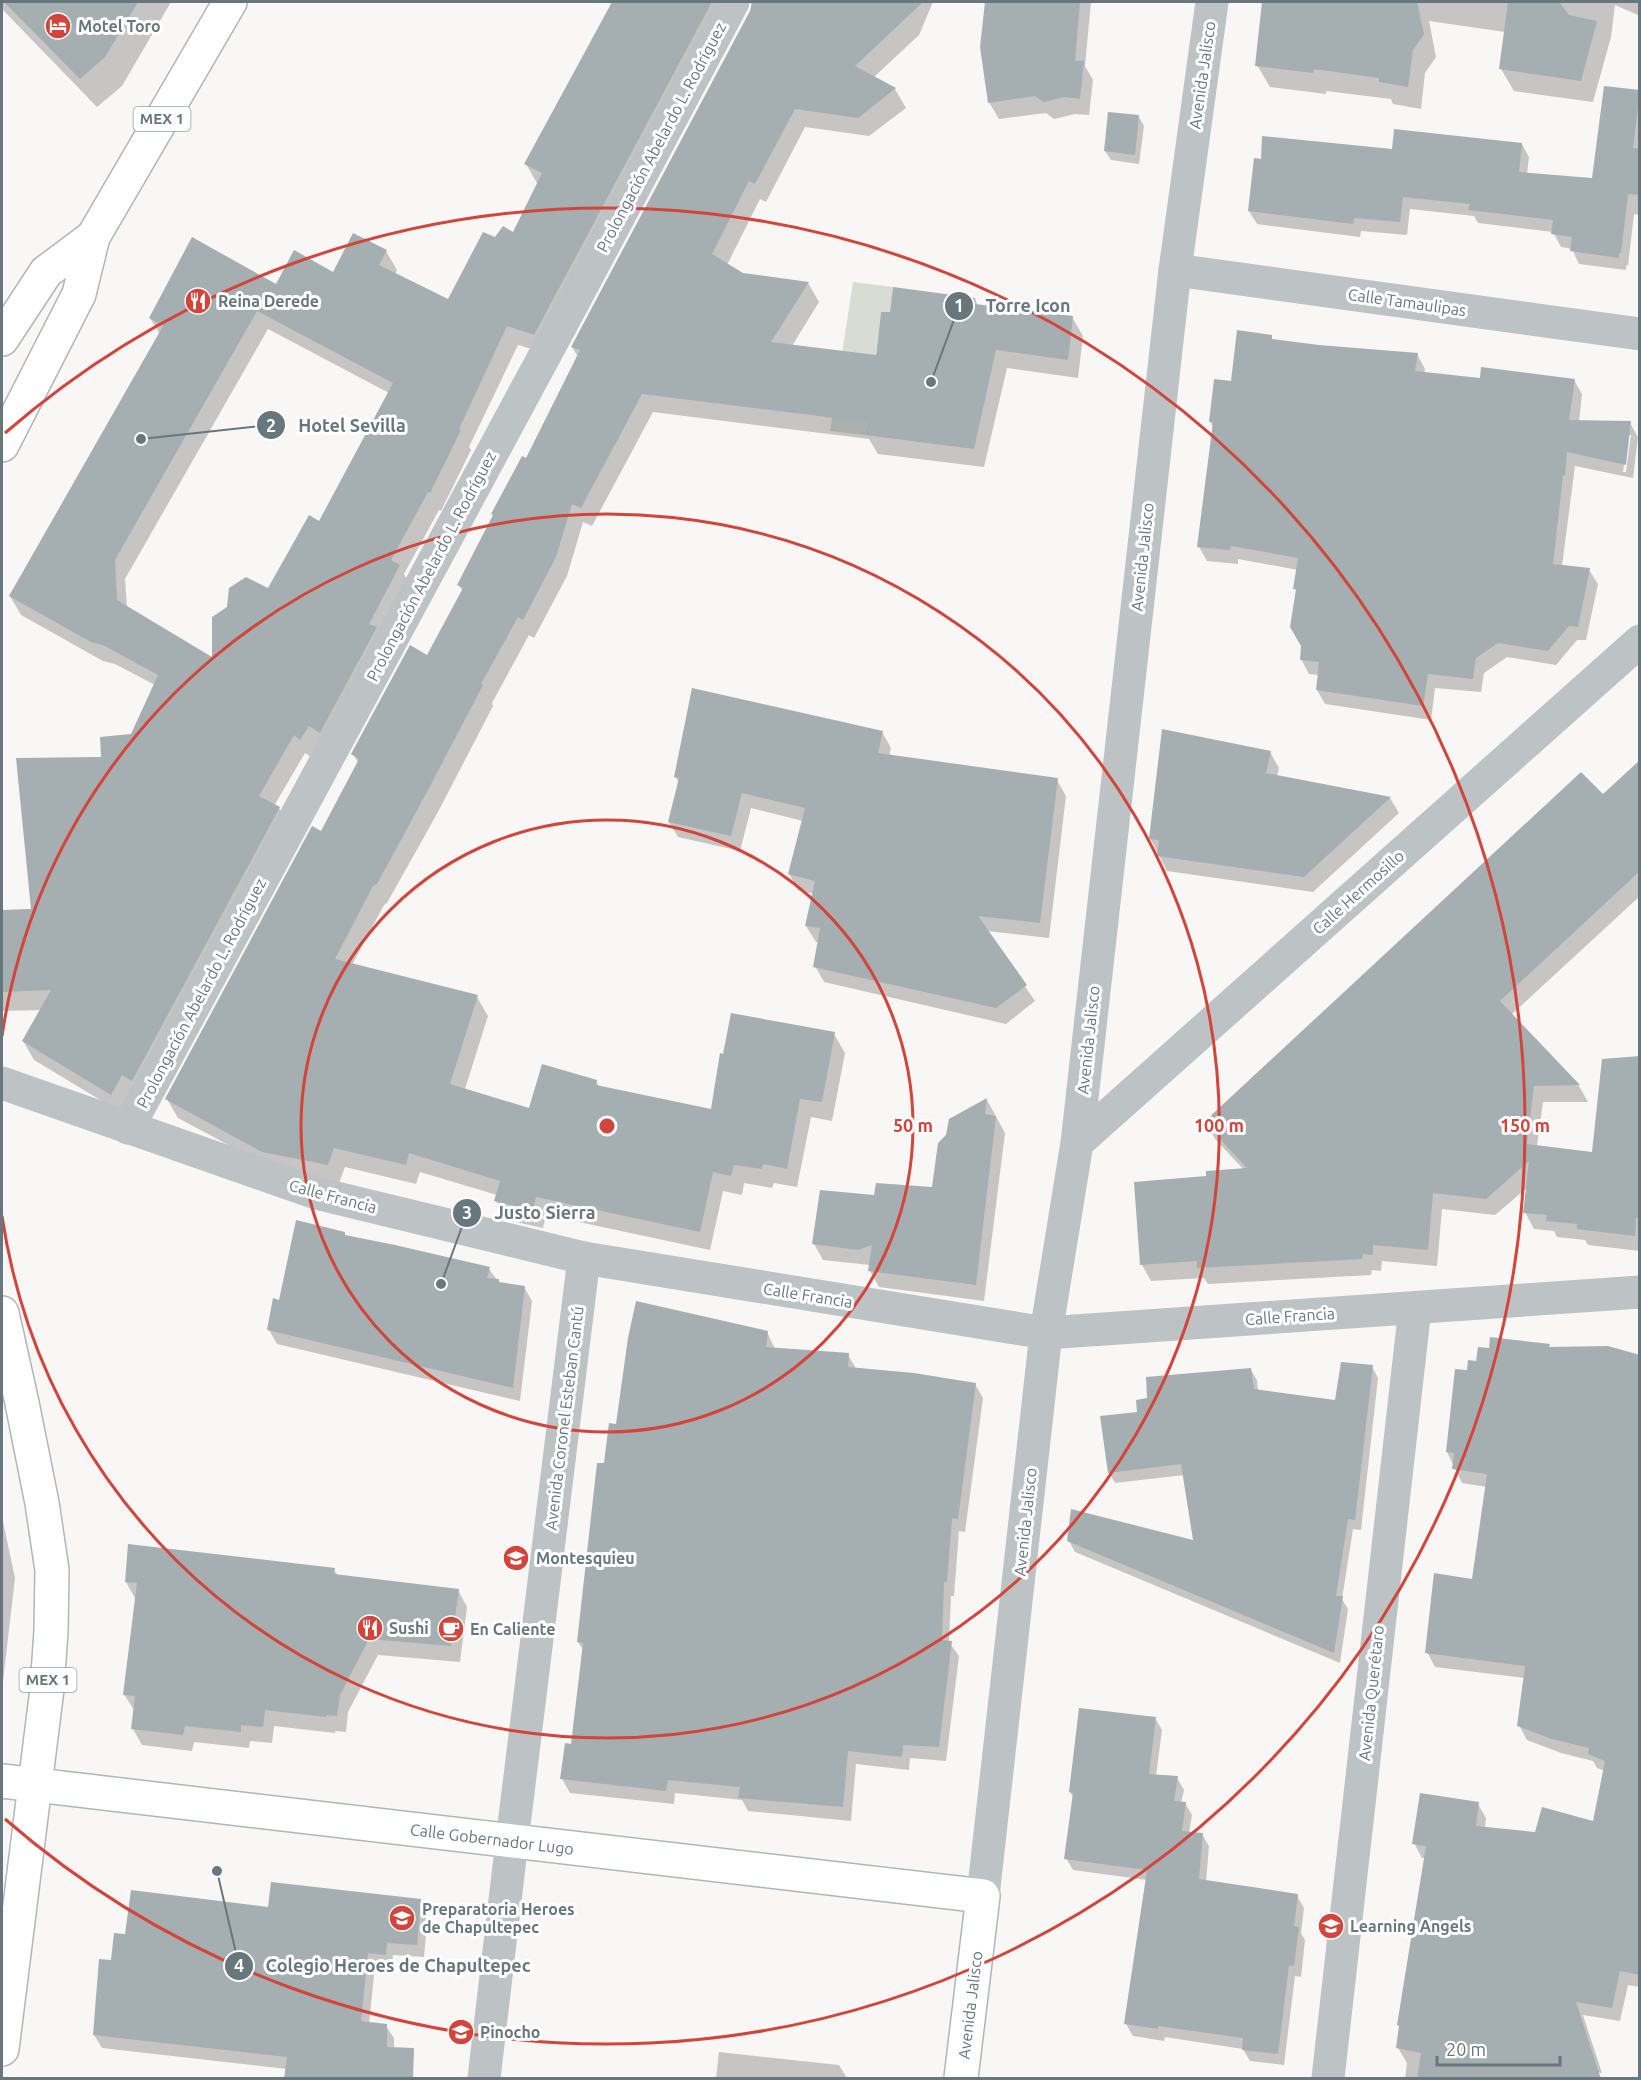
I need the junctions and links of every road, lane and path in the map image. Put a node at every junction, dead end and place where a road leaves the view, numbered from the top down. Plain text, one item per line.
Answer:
1 (230, 2) edge
2 (733, 2) edge
3 (1212, 2) edge
4 (93, 237) junction
5 (1175, 270) junction
6 (1640, 334) edge
7 (2, 339) edge
8 (2, 446) edge
9 (1640, 641) edge
10 (2, 1083) edge
11 (128, 1128) junction
12 (1077, 1143) junction
13 (584, 1258) junction
14 (1640, 1292) edge
15 (1415, 1308) junction
16 (2, 1313) edge
17 (1046, 1333) junction
18 (2, 1781) edge
19 (36, 1785) junction
20 (512, 1841) junction
21 (983, 1896) junction
22 (2, 2049) edge
23 (484, 2079) edge
24 (961, 2079) edge
25 (1328, 2079) edge

1 - 4 main road, MEX 1
2 - 11 street, Prolongación Abelardo L. Rodríguez
3 - 5 street, Avenida Jalisco
4 - 7 main road, MEX 1
4 - 8 main road, MEX 1
5 - 6 street, Calle Tamaulipas
5 - 12 street, Avenida Jalisco
9 - 12 street, Calle Hermosillo
10 - 11 street, Calle Francia
11 - 13 street, Calle Francia
12 - 17 street, Avenida Jalisco
13 - 17 street, Calle Francia
13 - 20 street, Avenida Coronel Esteban Cantú
14 - 15 street, Calle Francia
15 - 17 street, Calle Francia
15 - 25 street, Avenida Querétaro
16 - 19 main road, MEX 1
17 - 21 street, Avenida Jalisco
18 - 19 main road, Calle Gobernador Lugo
19 - 20 main road, Calle Gobernador Lugo
19 - 22 main road, MEX 1
20 - 21 main road, Calle Gobernador Lugo
20 - 23 street, Avenida Coronel Esteban Cantú
21 - 24 main road, Avenida Jalisco

